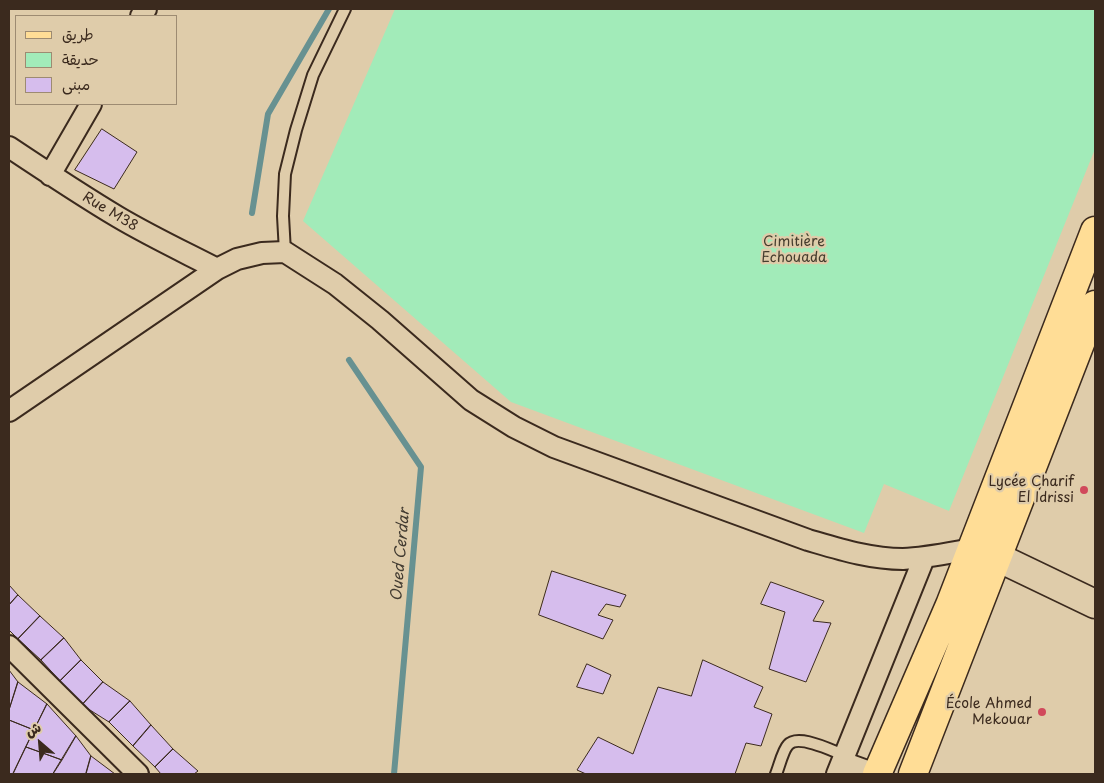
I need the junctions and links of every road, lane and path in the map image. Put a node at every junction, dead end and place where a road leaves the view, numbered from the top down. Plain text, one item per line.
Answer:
1 (345, 9) edge
2 (90, 105) edge
3 (9, 147) edge
4 (50, 175) junction
5 (1095, 231) edge
6 (285, 252) junction
7 (217, 268) junction
8 (1095, 305) edge
9 (9, 411) edge
10 (985, 553) junction
11 (924, 558) junction
12 (1095, 604) edge
13 (9, 646) edge
14 (841, 764) edge
15 (138, 774) edge
16 (776, 774) edge
17 (876, 774) edge
18 (913, 774) edge

1 - 6 lane
2 - 4 street
3 - 4 street, Rue M38
4 - 7 street, Rue M38
5 - 10 main road
6 - 7 street
6 - 11 street
7 - 9 street
8 - 10 main road
10 - 11 street
10 - 12 main road
10 - 17 main road
10 - 18 main road
11 - 14 street
13 - 15 street
14 - 16 lane
14 - 17 street

